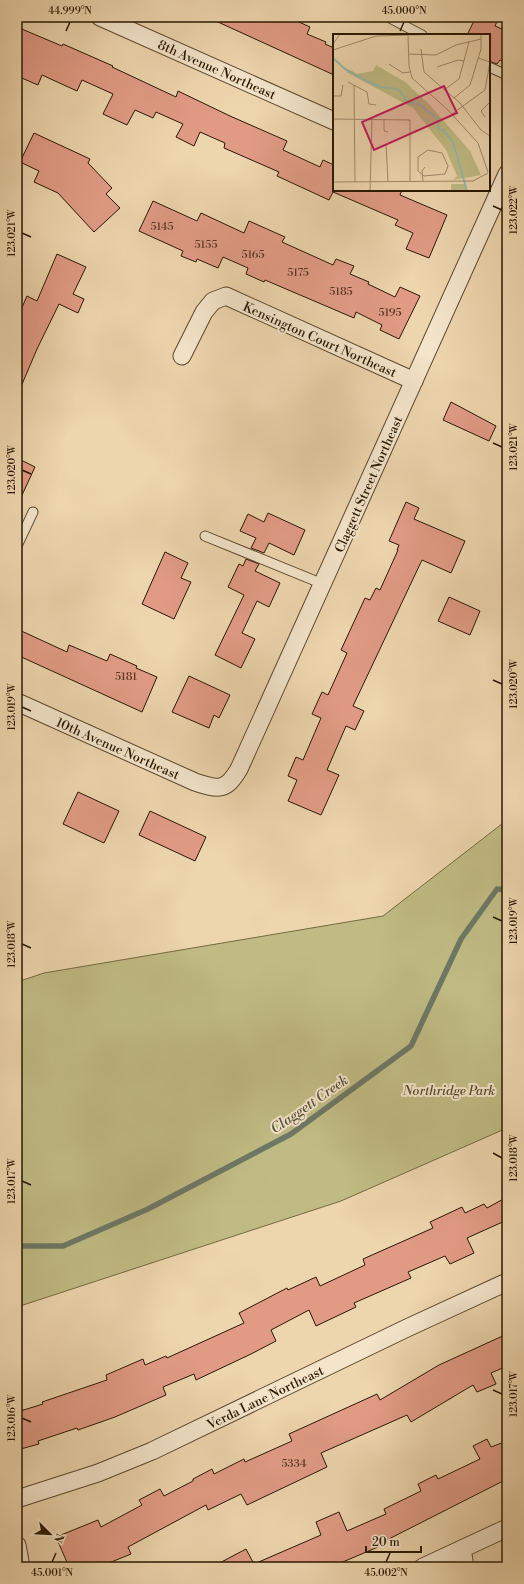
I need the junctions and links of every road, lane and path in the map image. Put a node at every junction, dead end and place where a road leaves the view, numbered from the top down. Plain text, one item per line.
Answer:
1 (100, 17) edge
2 (388, 17) edge
3 (420, 34) edge
4 (490, 67) edge
5 (507, 75) edge
6 (333, 121) edge
7 (507, 174) edge
8 (493, 192) edge
9 (182, 356) dead end
10 (414, 381) junction
11 (33, 512) dead end
12 (205, 536) dead end
13 (17, 546) edge
14 (323, 584) junction
15 (17, 702) edge
16 (221, 788) joint
17 (507, 1282) edge
18 (17, 1499) edge
19 (507, 1528) edge
20 (17, 1545) edge
21 (462, 1549) junction
22 (21, 1567) edge
23 (423, 1567) edge
24 (465, 1567) edge

1 - 6 street, 8th Avenue Northeast
2 - 3 lane
4 - 5 lane
7 - 8 street, Claggett Street Northeast
8 - 10 street, Claggett Street Northeast
9 - 10 street, Kensington Court Northeast
10 - 14 street, Claggett Street Northeast
11 - 13 lane
12 - 14 lane
14 - 16 street, Claggett Street Northeast
15 - 16 street, 10th Avenue Northeast
17 - 18 street, Verda Lane Northeast
19 - 21 street
20 - 22 street
21 - 23 street
21 - 24 street

